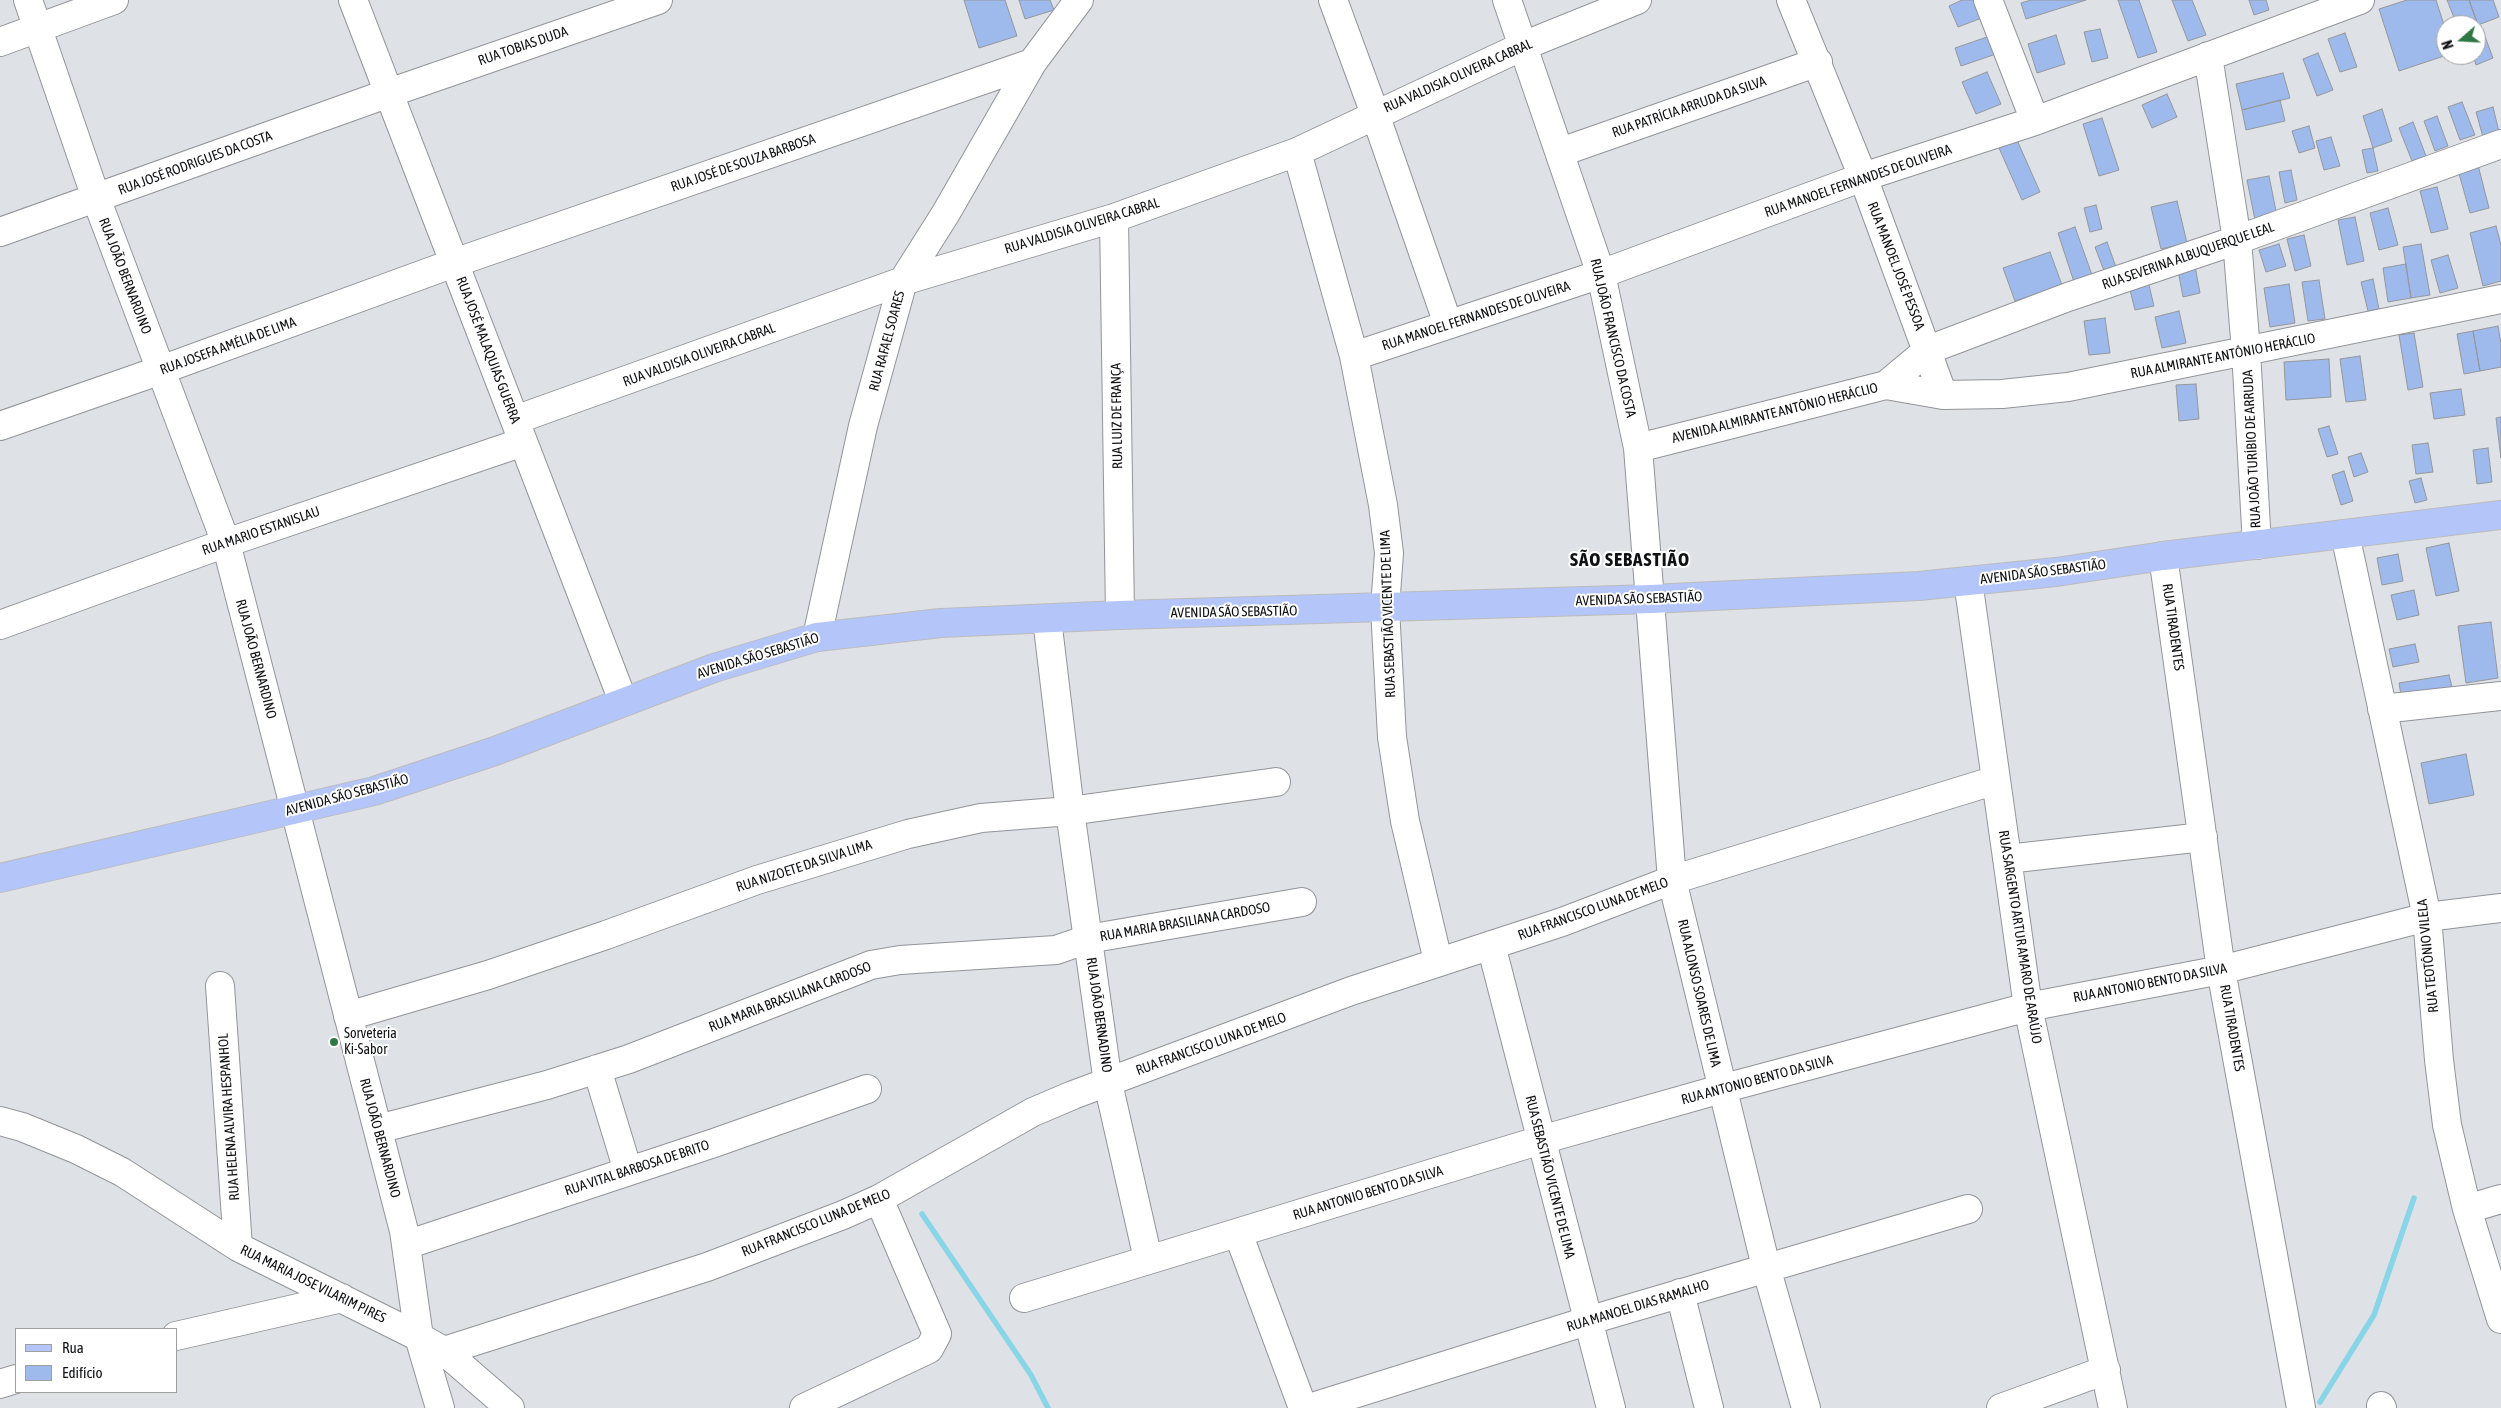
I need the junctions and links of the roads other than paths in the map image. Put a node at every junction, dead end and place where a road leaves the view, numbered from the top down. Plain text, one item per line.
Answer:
1 (28, 0) edge
2 (114, 0) edge
3 (353, 0) edge
4 (658, 0) edge
5 (1079, 0) edge
6 (1333, 0) edge
7 (1507, 0) edge
8 (1637, 0) edge
9 (1791, 0) edge
10 (1988, 0) edge
11 (2360, 0) edge
12 (38, 28) junction
13 (0, 42) edge
14 (1523, 46) junction
15 (2208, 56) junction
16 (1818, 62) junction
17 (1032, 63) junction
18 (389, 93) junction
19 (1375, 114) junction
20 (2035, 121) junction
21 (2501, 144) edge
22 (1297, 152) junction
23 (1561, 152) junction
24 (1863, 177) junction
25 (96, 198) junction
26 (1114, 218) junction
27 (0, 232) edge
28 (2237, 240) junction
29 (454, 263) junction
30 (1601, 274) junction
31 (903, 282) junction
32 (2501, 299) edge
33 (1448, 324) junction
34 (1928, 350) junction
35 (2246, 351) junction
36 (1354, 356) junction
37 (161, 370) junction
38 (1886, 385) junction
39 (1943, 395) junction
40 (0, 426) edge
41 (519, 431) junction
42 (1638, 448) junction
43 (2501, 515) edge
44 (2345, 534) junction
45 (226, 543) junction
46 (2257, 545) junction
47 (2163, 556) junction
48 (1968, 581) junction
49 (1651, 599) junction
50 (1385, 608) junction
51 (1120, 615) junction
52 (1047, 618) junction
53 (0, 625) edge
54 (817, 637) junction
55 (2501, 696) edge
56 (623, 701) junction
57 (2382, 709) junction
58 (1996, 780) junction
59 (1276, 782) dead end
60 (295, 810) junction
61 (1070, 811) junction
62 (2202, 837) junction
63 (2007, 859) junction
64 (0, 878) edge
65 (1672, 880) junction
66 (1302, 902) dead end
67 (2501, 908) edge
68 (2427, 917) junction
69 (1088, 939) junction
70 (1491, 944) junction
71 (1438, 961) junction
72 (2221, 970) junction
73 (220, 986) dead end
74 (2028, 1007) junction
75 (348, 1016) junction
76 (598, 1069) junction
77 (1108, 1082) junction
78 (867, 1089) dead end
79 (1721, 1089) junction
80 (0, 1121) edge
81 (378, 1129) junction
82 (1541, 1140) junction
83 (628, 1171) junction
84 (879, 1199) junction
85 (2501, 1199) edge
86 (1968, 1209) dead end
87 (2467, 1209) junction
88 (1238, 1233) junction
89 (406, 1245) junction
90 (238, 1247) junction
91 (1148, 1259) junction
92 (1766, 1267) junction
93 (1680, 1293) junction
94 (342, 1298) junction
95 (1024, 1298) dead end
96 (2501, 1319) edge
97 (1586, 1321) junction
98 (178, 1336) edge
99 (419, 1337) junction
100 (444, 1351) junction
101 (2106, 1370) junction
102 (15, 1379) edge
103 (0, 1384) edge
104 (440, 1408) edge
105 (510, 1408) edge
106 (804, 1408) edge
107 (1303, 1408) edge
108 (1309, 1408) edge
109 (1611, 1408) edge
110 (1709, 1408) edge
111 (1806, 1408) edge
112 (2001, 1408) edge
113 (2113, 1408) edge
114 (2301, 1408) edge

1 - 12 street, RUA JOÃO BERNARDINO
2 - 12 street
3 - 18 street, RUA JOSÉ MALAQUIAS GUERRA
4 - 18 street, RUA TOBIAS DUDA
5 - 17 street, RUA RAFAEL SOARES
6 - 19 street
7 - 14 street, RUA JOÃO FRANCISCO DA COSTA
8 - 14 street, RUA VALDISIA OLIVEIRA CABRAL
9 - 16 street, RUA MANOEL JOSÉ PESSOA
10 - 20 street
11 - 15 street, RUA MANOEL FERNANDES DE OLIVEIRA
12 - 13 street
12 - 25 street, RUA JOÃO BERNARDINO
14 - 19 street, RUA VALDISIA OLIVEIRA CABRAL
14 - 23 street, RUA JOÃO FRANCISCO DA COSTA
15 - 20 street, RUA MANOEL FERNANDES DE OLIVEIRA
15 - 28 street, RUA JOÃO TURÍBIO DE ARRUDA
16 - 23 street, RUA PATRÍCIA ARRUDA DA SILVA
16 - 24 street, RUA MANOEL JOSÉ PESSOA
17 - 29 street, RUA JOSÉ DE SOUZA BARBOSA
17 - 31 street, RUA RAFAEL SOARES
18 - 25 street, RUA JOSÉ RODRIGUES DA COSTA
18 - 29 street, RUA JOSÉ MALAQUIAS GUERRA
19 - 22 street, RUA VALDISIA OLIVEIRA CABRAL
19 - 33 street
20 - 24 street, RUA MANOEL FERNANDES DE OLIVEIRA
21 - 28 street, RUA SEVERINA ALBUQUERQUE LEAL
22 - 26 street, RUA VALDISIA OLIVEIRA CABRAL
22 - 36 street, RUA SEBASTIÃO VICENTE DE LIMA
23 - 30 street, RUA JOÃO FRANCISCO DA COSTA
24 - 30 street, RUA MANOEL FERNANDES DE OLIVEIRA
24 - 34 street, RUA MANOEL JOSÉ PESSOA
25 - 27 street, RUA JOSÉ RODRIGUES DA COSTA
25 - 37 street, RUA JOÃO BERNARDINO
26 - 31 street, RUA VALDISIA OLIVEIRA CABRAL
26 - 51 street, RUA LUIZ DE FRANÇA
28 - 34 street, RUA SEVERINA ALBUQUERQUE LEAL
28 - 35 street, RUA JOÃO TURÍBIO DE ARRUDA
29 - 37 street, RUA JOSEFA AMÉLIA DE LIMA
29 - 41 street, RUA JOSÉ MALAQUIAS GUERRA
30 - 33 street, RUA MANOEL FERNANDES DE OLIVEIRA
30 - 42 street, RUA JOÃO FRANCISCO DA COSTA
31 - 41 street, RUA VALDISIA OLIVEIRA CABRAL
31 - 54 street, RUA RAFAEL SOARES
32 - 35 street, RUA ALMIRANTE ANTÔNIO HERÁCLIO
33 - 36 street, RUA MANOEL FERNANDES DE OLIVEIRA
34 - 38 street, RUA SEVERINA ALBUQUERQUE LEAL
34 - 39 street, RUA MANOEL JOSÉ PESSOA
35 - 39 street, RUA ALMIRANTE ANTÔNIO HERÁCLIO
35 - 46 street, RUA JOÃO TURÍBIO DE ARRUDA
36 - 50 street, RUA SEBASTIÃO VICENTE DE LIMA
37 - 40 street, RUA JOSEFA AMÉLIA DE LIMA
37 - 45 street, RUA JOÃO BERNARDINO
38 - 39 street, AVENIDA ALMIRANTE ANTÔNIO HERÁCLIO
38 - 42 street, AVENIDA ALMIRANTE ANTÔNIO HERÁCLIO
41 - 45 street, RUA MARIO ESTANISLAU
41 - 56 street, RUA JOSÉ MALAQUIAS GUERRA
42 - 49 street, RUA JOÃO FRANCISCO DA COSTA
43 - 44 main road, AVENIDA SÃO SEBASTIÃO
44 - 46 main road, AVENIDA SÃO SEBASTIÃO
44 - 57 street, RUA TEOTÔNIO VILELA
45 - 53 street, RUA MARIO ESTANISLAU
45 - 60 street, RUA JOÃO BERNARDINO
46 - 47 main road, AVENIDA SÃO SEBASTIÃO
47 - 48 main road, AVENIDA SÃO SEBASTIÃO
47 - 62 street, RUA TIRADENTES
48 - 49 main road, AVENIDA SÃO SEBASTIÃO
48 - 58 street, RUA SARGENTO ARTUR AMARO DE ARAÚJO
49 - 50 main road, AVENIDA SÃO SEBASTIÃO
49 - 65 street, RUA ALONSO SOARES DE LIMA
50 - 51 main road, AVENIDA SÃO SEBASTIÃO
50 - 71 street, RUA SEBASTIÃO VICENTE DE LIMA
51 - 52 main road, AVENIDA SÃO SEBASTIÃO
52 - 54 main road, AVENIDA SÃO SEBASTIÃO
52 - 61 street, RUA JOÃO BERNADINO
54 - 56 main road, AVENIDA SÃO SEBASTIÃO
55 - 57 street
56 - 60 main road, AVENIDA SÃO SEBASTIÃO
57 - 68 street, RUA TEOTÔNIO VILELA
58 - 63 street, RUA SARGENTO ARTUR AMARO DE ARAÚJO
58 - 65 street, RUA FRANCISCO LUNA DE MELO
59 - 61 street, RUA NIZOETE DA SILVA LIMA
60 - 64 main road, AVENIDA SÃO SEBASTIÃO
60 - 75 street, RUA JOÃO BERNARDINO
61 - 69 street, RUA JOÃO BERNADINO
61 - 75 street, RUA NIZOETE DA SILVA LIMA
62 - 63 street
62 - 72 street, RUA TIRADENTES
63 - 74 street, RUA SARGENTO ARTUR AMARO DE ARAÚJO
65 - 70 street, RUA FRANCISCO LUNA DE MELO
65 - 79 street, RUA ALONSO SOARES DE LIMA
66 - 69 street, RUA MARIA BRASILIANA CARDOSO
67 - 68 street, RUA ANTONIO BENTO DA SILVA
68 - 72 street, RUA ANTONIO BENTO DA SILVA
68 - 87 street, RUA TEOTÔNIO VILELA
69 - 76 street, RUA MARIA BRASILIANA CARDOSO
69 - 77 street, RUA JOÃO BERNADINO
70 - 71 street, RUA FRANCISCO LUNA DE MELO
70 - 82 street, RUA SEBASTIÃO VICENTE DE LIMA
71 - 77 street, RUA FRANCISCO LUNA DE MELO
72 - 74 street, RUA ANTONIO BENTO DA SILVA
72 - 114 street, RUA TIRADENTES
73 - 90 street, RUA HELENA ALVIRA HESPANHOL
74 - 79 street, RUA ANTONIO BENTO DA SILVA
74 - 101 street, RUA SARGENTO ARTUR AMARO DE ARAÚJO
75 - 81 street, RUA JOÃO BERNARDINO
76 - 81 street, RUA MARIA BRASILIANA CARDOSO
76 - 83 street
77 - 84 street, RUA FRANCISCO LUNA DE MELO
77 - 91 street, RUA JOÃO BERNADINO
78 - 83 street, RUA VITAL BARBOSA DE BRITO
79 - 82 street, RUA ANTONIO BENTO DA SILVA
79 - 92 street, RUA ALONSO SOARES DE LIMA
80 - 90 street, RUA MARIA JOSE VILARIM PIRES
81 - 89 street, RUA JOÃO BERNARDINO
82 - 88 street, RUA ANTONIO BENTO DA SILVA
82 - 97 street, RUA SEBASTIÃO VICENTE DE LIMA
83 - 89 street, RUA VITAL BARBOSA DE BRITO
84 - 100 street, RUA FRANCISCO LUNA DE MELO
84 - 106 street
85 - 87 street
86 - 92 street, RUA MANOEL DIAS RAMALHO
87 - 96 street, RUA TEOTÔNIO VILELA
88 - 91 street, RUA ANTONIO BENTO DA SILVA
88 - 107 street
89 - 99 street, RUA JOÃO BERNARDINO
90 - 94 street, RUA MARIA JOSE VILARIM PIRES
91 - 95 street, RUA ANTONIO BENTO DA SILVA
92 - 93 street, RUA MANOEL DIAS RAMALHO
92 - 111 street, RUA ALONSO SOARES DE LIMA
93 - 97 street, RUA MANOEL DIAS RAMALHO
93 - 110 street
94 - 98 street
94 - 99 street, RUA MARIA JOSE VILARIM PIRES
97 - 108 street, RUA MANOEL DIAS RAMALHO
97 - 109 street, RUA SEBASTIÃO VICENTE DE LIMA
99 - 100 street, RUA MARIA JOSE VILARIM PIRES
99 - 104 street, RUA JOÃO BERNARDINO
100 - 105 street, RUA MARIA JOSE VILARIM PIRES
101 - 112 street
101 - 113 street, RUA SARGENTO ARTUR AMARO DE ARAÚJO
102 - 103 street

